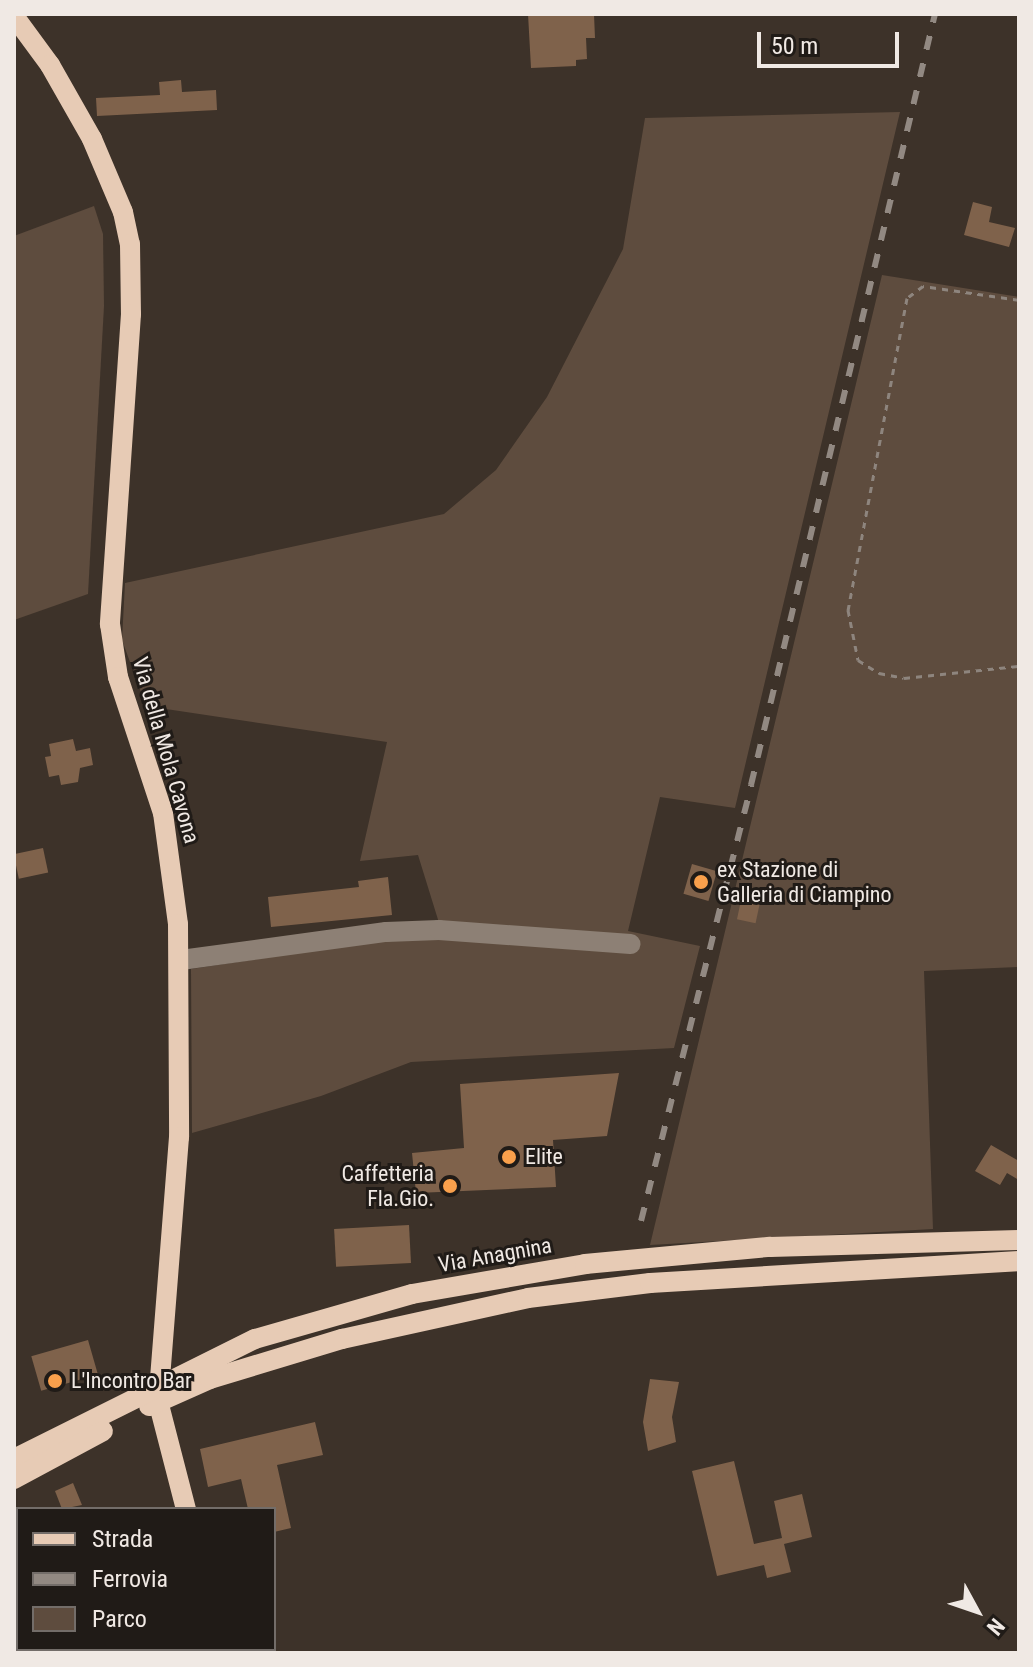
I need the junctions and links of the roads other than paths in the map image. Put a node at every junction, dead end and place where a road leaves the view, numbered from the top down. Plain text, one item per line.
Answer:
1 (14, 16) edge
2 (630, 944) dead end
3 (181, 960) junction
4 (1019, 1240) edge
5 (1019, 1261) edge
6 (482, 1281) junction
7 (487, 1306) junction
8 (160, 1392) junction
9 (14, 1459) edge
10 (14, 1479) edge
11 (186, 1507) edge

1 - 3 main road, Via della Mola Cavona
2 - 3 street
3 - 8 main road, Via della Mola Cavona
4 - 6 main road, Via Anagnina
5 - 7 main road, Via Anagnina
6 - 7 street
6 - 8 main road, Via Anagnina
7 - 8 main road, Via Anagnina
8 - 9 main road, Via Anagnina
8 - 10 main road, Via Anagnina
8 - 11 main road, Via della Mola Cavona

